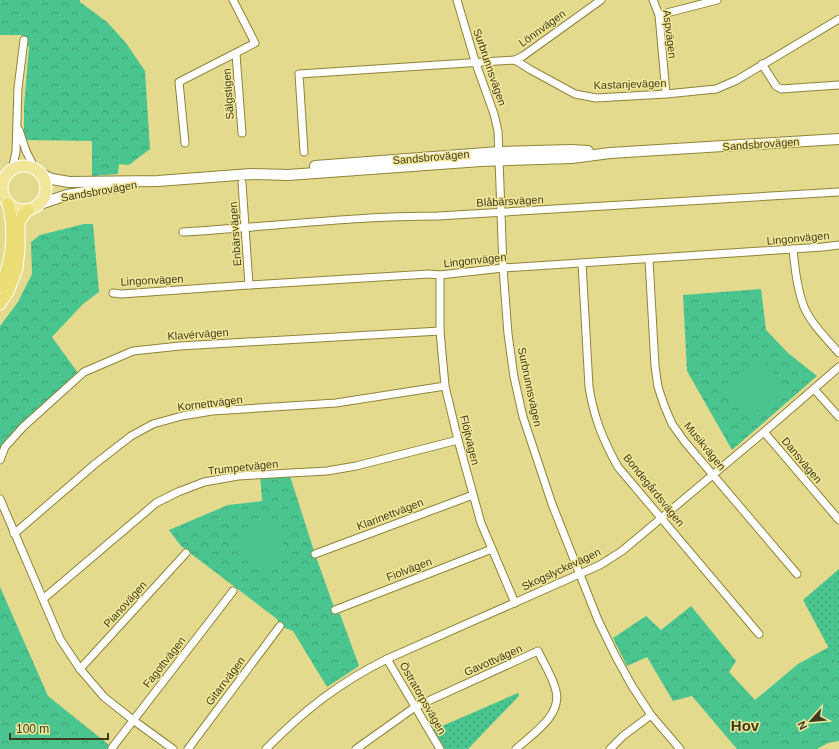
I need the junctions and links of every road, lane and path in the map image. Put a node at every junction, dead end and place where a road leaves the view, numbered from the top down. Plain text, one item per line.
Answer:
1 (233, 0) edge
2 (457, 0) edge
3 (601, 0) edge
4 (653, 0) edge
5 (717, 0) edge
6 (659, 15) junction
7 (839, 18) edge
8 (24, 40) dead end
9 (236, 54) junction
10 (515, 60) junction
11 (475, 61) junction
12 (762, 64) junction
13 (839, 85) edge
14 (666, 94) junction
15 (18, 126) junction
16 (242, 133) dead end
17 (839, 139) edge
18 (185, 143) dead end
19 (304, 152) dead end
20 (499, 157) junction
21 (38, 172) junction
22 (7, 173) edge
23 (158, 181) junction
24 (242, 183) dead end
25 (839, 192) edge
26 (4, 203) edge
27 (40, 204) junction
28 (28, 210) junction
29 (502, 212) junction
30 (246, 228) junction
31 (183, 232) dead end
32 (839, 245) edge
33 (793, 250) junction
34 (649, 260) junction
35 (582, 263) junction
36 (503, 268) junction
37 (440, 275) junction
38 (249, 284) junction
39 (0, 287) edge
40 (113, 293) dead end
41 (0, 304) edge
42 (440, 331) junction
43 (839, 354) edge
44 (839, 367) edge
45 (445, 386) junction
46 (814, 389) junction
47 (839, 417) edge
48 (764, 432) junction
49 (458, 440) junction
50 (0, 460) edge
51 (713, 475) junction
52 (473, 495) junction
53 (0, 499) edge
54 (662, 518) junction
55 (839, 520) edge
56 (14, 534) junction
57 (492, 549) junction
58 (186, 553) dead end
59 (315, 554) dead end
60 (579, 574) junction
61 (797, 574) dead end
62 (232, 591) dead end
63 (42, 599) junction
64 (515, 603) junction
65 (335, 610) dead end
66 (280, 626) dead end
67 (759, 634) dead end
68 (387, 658) junction
69 (80, 669) junction
70 (415, 707) junction
71 (651, 715) junction
72 (133, 720) junction
73 (112, 748) dead end
74 (173, 749) edge
75 (188, 749) edge
76 (266, 749) edge
77 (356, 749) edge
78 (440, 749) edge
79 (516, 749) edge
80 (610, 749) edge
81 (680, 749) edge

1 - 9 street, Sälgstigen
2 - 11 street, Surbrunnsvägen
3 - 10 street, Lönnvägen
4 - 6 street, Aspvägen
5 - 6 street
6 - 14 street, Aspvägen
7 - 12 street, Kastanjevägen
8 - 15 street
9 - 16 street, Sälgstigen
9 - 18 street, Sälgstigen
10 - 11 street
10 - 14 street, Kastanjevägen
11 - 19 street
11 - 20 street, Surbrunnsvägen
12 - 13 street
12 - 14 street, Kastanjevägen
15 - 21 street
15 - 22 street
17 - 20 main road, Sandsbrovägen
20 - 23 main road, Sandsbrovägen
20 - 29 street, Surbrunnsvägen
21 - 22 main road
21 - 23 main road, Sandsbrovägen
21 - 27 main road
22 - 26 main road
23 - 27 main road, Sandsbrovägen
24 - 30 street, Enbärsvägen
25 - 29 street, Blåbärsvägen
26 - 28 main road
26 - 39 highway
27 - 28 main road
28 - 41 highway
29 - 30 street, Blåbärsvägen
29 - 36 street, Surbrunnsvägen
30 - 31 street, Blåbärsvägen
30 - 38 street, Enbärsvägen
32 - 33 street, Lingonvägen
33 - 34 street, Lingonvägen
33 - 43 street
34 - 35 street, Lingonvägen
34 - 51 street, Musikvägen
35 - 36 street, Lingonvägen
35 - 54 street, Bondegårdsvägen
36 - 37 street, Lingonvägen
36 - 60 street, Surbrunnsvägen
37 - 38 street, Lingonvägen
37 - 42 street, Flöjtvägen
38 - 40 street, Lingonvägen
42 - 45 street, Flöjtvägen
42 - 50 street, Klavérvägen
44 - 46 street, Skogslyckevägen
45 - 49 street, Flöjtvägen
45 - 56 street, Kornettvägen
46 - 47 street
46 - 48 street, Skogslyckevägen
48 - 51 street, Skogslyckevägen
48 - 55 street, Dansvägen
49 - 52 street, Flöjtvägen
49 - 63 street, Trumpetvägen
51 - 54 street, Skogslyckevägen
51 - 61 street, Musikvägen
52 - 57 street, Flöjtvägen
52 - 59 street, Klarinettvägen
53 - 56 street
54 - 60 street, Skogslyckevägen
54 - 67 street, Bondegårdsvägen
56 - 63 street
57 - 64 street, Flöjtvägen
57 - 65 street, Fiolvägen
58 - 69 street, Pianovägen
60 - 64 street, Skogslyckevägen
60 - 71 street, Surbrunnsvägen
62 - 72 street, Fagottvägen
63 - 69 street
64 - 68 street, Skogslyckevägen
66 - 75 street, Gitarrvägen
68 - 70 street, Östratorpsvägen
68 - 76 street, Skogslyckevägen
69 - 72 street
70 - 77 street
70 - 78 street, Östratorpsvägen
70 - 79 street, Gavottvägen
71 - 80 street
71 - 81 street, Surbrunnsvägen
72 - 73 street, Fagottvägen
72 - 74 street

